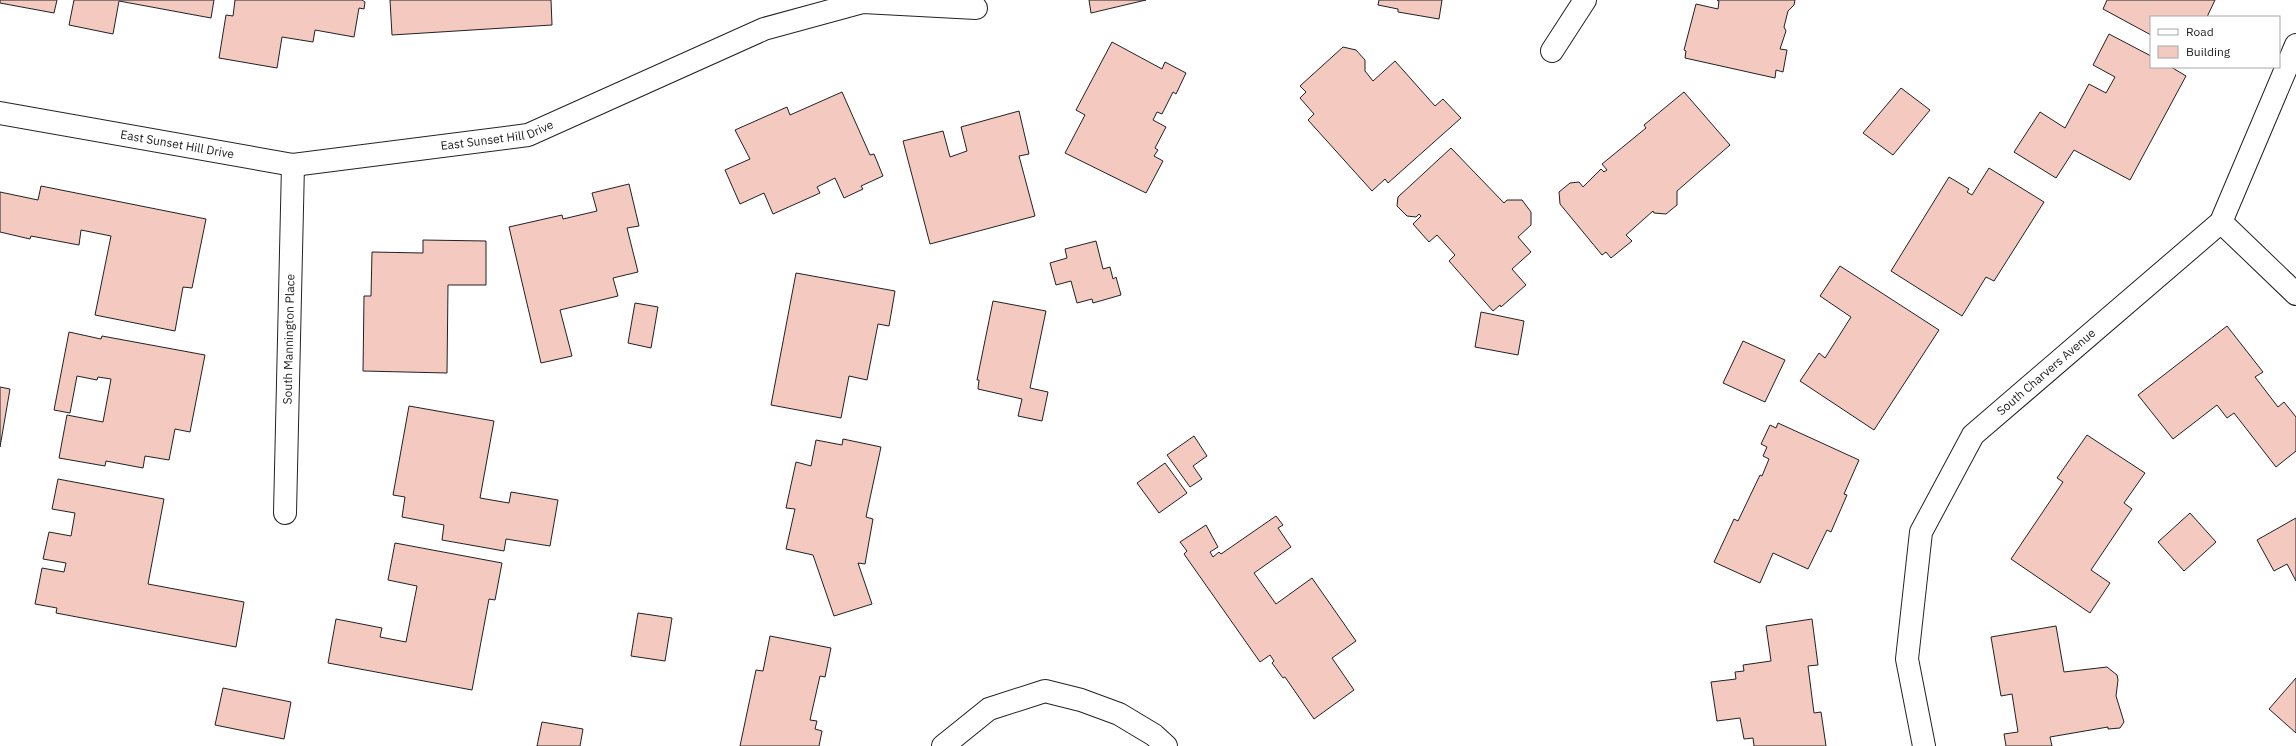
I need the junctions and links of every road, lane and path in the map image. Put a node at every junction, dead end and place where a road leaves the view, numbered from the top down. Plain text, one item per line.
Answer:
1 (1585, 0) edge
2 (976, 8) dead end
3 (2296, 45) edge
4 (1552, 51) dead end
5 (0, 113) edge
6 (293, 165) junction
7 (2221, 222) junction
8 (2296, 294) edge
9 (285, 513) dead end
10 (942, 746) edge
11 (1166, 746) edge
12 (1924, 746) edge

1 - 4 street
2 - 6 street, East Sunset Hill Drive
3 - 7 street, South Charvers Avenue
5 - 6 street, East Sunset Hill Drive
6 - 9 street, South Mannington Place
7 - 8 street
7 - 12 street, South Charvers Avenue
10 - 11 street

